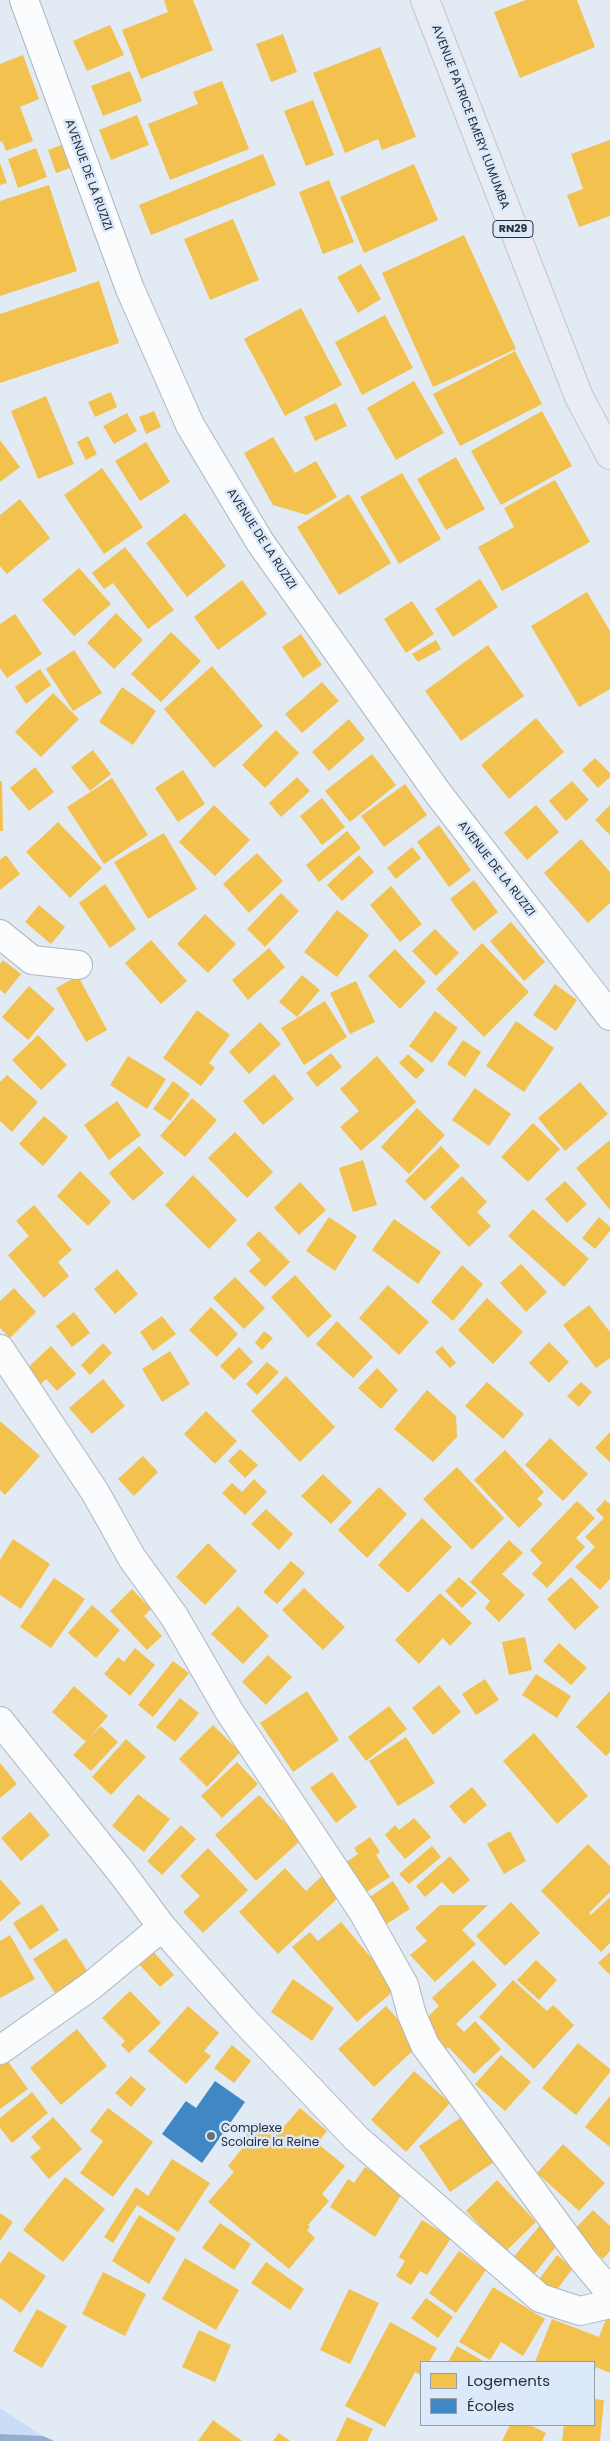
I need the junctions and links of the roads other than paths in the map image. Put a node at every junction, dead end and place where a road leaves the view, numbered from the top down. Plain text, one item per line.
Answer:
1 (24, 0) edge
2 (424, 0) edge
3 (610, 455) edge
4 (0, 934) edge
5 (78, 964) dead end
6 (610, 1016) edge
7 (0, 1349) edge
8 (0, 1721) edge
9 (162, 1927) junction
10 (0, 2050) edge
11 (610, 2292) edge
12 (610, 2304) edge

1 - 6 street, AVENUE DE LA RUZIZI
2 - 3 main road, AVENUE PATRICE EMERY LUMUMBA / RN29
4 - 5 street
7 - 11 street
8 - 9 street
9 - 10 street
9 - 12 street

